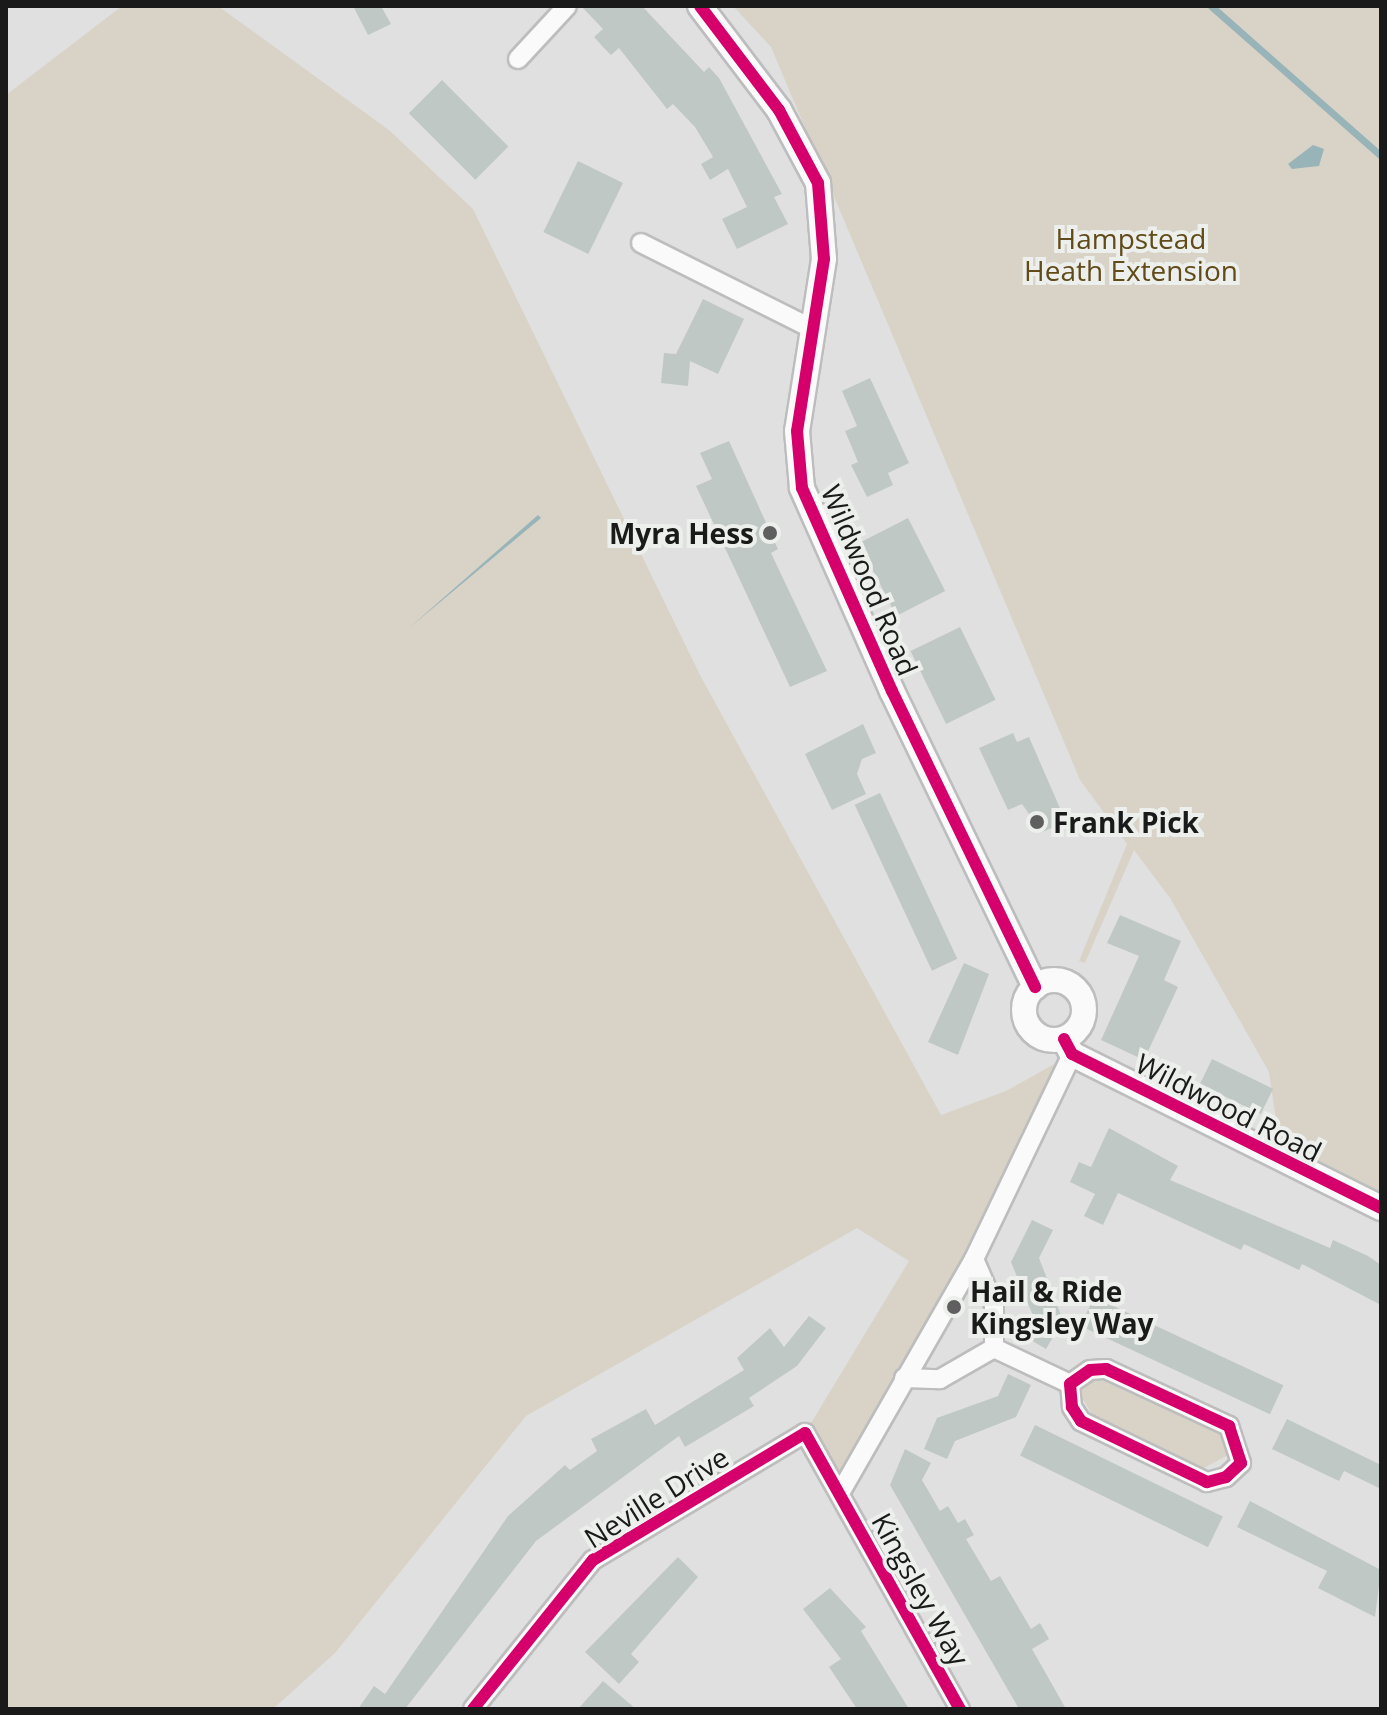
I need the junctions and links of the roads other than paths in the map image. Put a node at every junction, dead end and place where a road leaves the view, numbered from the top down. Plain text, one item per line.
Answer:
1 (567, 6) edge
2 (700, 6) edge
3 (518, 59) dead end
4 (641, 243) dead end
5 (813, 329) junction
6 (1035, 987) junction
7 (1068, 1046) junction
8 (1381, 1208) edge
9 (974, 1259) junction
10 (994, 1348) junction
11 (904, 1378) junction
12 (1070, 1384) junction
13 (840, 1493) junction
14 (475, 1708) edge
15 (960, 1709) edge

1 - 3 street
2 - 5 street, Wildwood Road
4 - 5 street
5 - 6 street, Wildwood Road
6 - 7 street
6 - 7 street
7 - 8 street, Wildwood Road
7 - 9 street, Kingsley Way
9 - 10 street
9 - 11 street, Kingsley Way
10 - 11 street
10 - 12 street
11 - 13 street, Kingsley Way
12 - 12 street
13 - 14 street, Neville Drive
13 - 15 street, Kingsley Way

